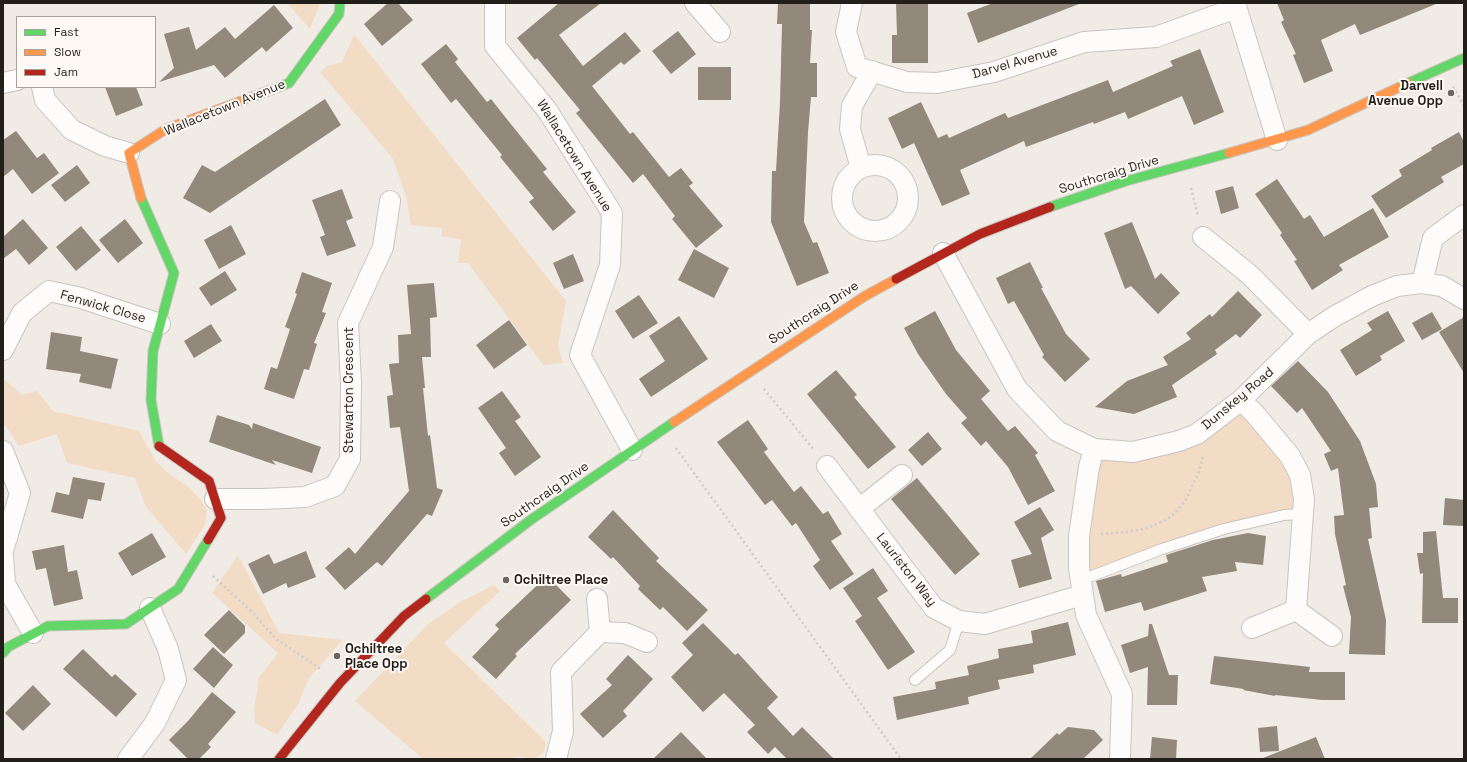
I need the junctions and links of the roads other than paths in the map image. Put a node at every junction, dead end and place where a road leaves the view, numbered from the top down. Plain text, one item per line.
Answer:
1 (340, 3) edge
2 (495, 3) edge
3 (695, 3) edge
4 (852, 3) edge
5 (1235, 6) edge
6 (720, 32) dead end
7 (1464, 58) edge
8 (872, 71) junction
9 (16, 80) edge
10 (3, 83) edge
11 (42, 88) edge
12 (1277, 140) junction
13 (129, 153) junction
14 (861, 168) dead end
15 (390, 201) dead end
16 (1464, 215) edge
17 (1203, 237) road end
18 (943, 253) junction
19 (1422, 283) junction
20 (1464, 299) edge
21 (160, 324) junction
22 (1308, 334) junction
23 (3, 350) edge
24 (1241, 400) junction
25 (1094, 449) junction
26 (632, 450) junction
27 (3, 451) edge
28 (827, 466) road end
29 (902, 475) dead end
30 (215, 499) junction
31 (859, 509) junction
32 (1303, 514) junction
33 (3, 551) edge
34 (3, 556) edge
35 (1081, 587) junction
36 (597, 599) dead end
37 (150, 608) junction
38 (1296, 610) junction
39 (959, 621) junction
40 (1252, 628) dead end
41 (600, 632) junction
42 (33, 633) junction
43 (1332, 636) dead end
44 (648, 642) dead end
45 (3, 653) edge
46 (915, 680) dead end
47 (128, 759) edge
48 (279, 759) edge
49 (556, 759) edge
50 (1120, 759) edge

1 - 13 street, Wallacetown Avenue
2 - 26 street, Wallacetown Avenue
3 - 6 street
4 - 8 street, Darvel Avenue
5 - 8 street, Darvel Avenue
5 - 12 street, Darvel Avenue
7 - 12 street, Southcraig Drive
8 - 14 street
9 - 10 street
11 - 13 street
12 - 18 street, Southcraig Drive
13 - 21 street
15 - 30 street, Stewarton Crescent
16 - 19 street
17 - 22 street
18 - 25 street, Dunskey Road
18 - 26 street, Southcraig Drive
19 - 20 street, Dunskey Road
19 - 22 street, Dunskey Road
21 - 23 street, Fenwick Close
21 - 30 street
22 - 24 street, Dunskey Road
24 - 25 street, Dunskey Road
24 - 32 street
25 - 35 street
26 - 48 street, Southcraig Drive
27 - 33 street
28 - 31 street, Lauriston Way
29 - 31 street
30 - 37 street
31 - 39 street, Lauriston Way
32 - 35 lane
32 - 38 street
34 - 42 street
35 - 39 street, Lauriston Way
35 - 50 street
36 - 41 street
37 - 42 street
37 - 47 street
38 - 40 street
38 - 43 street
39 - 46 lane
41 - 44 street
41 - 49 street
42 - 45 street

